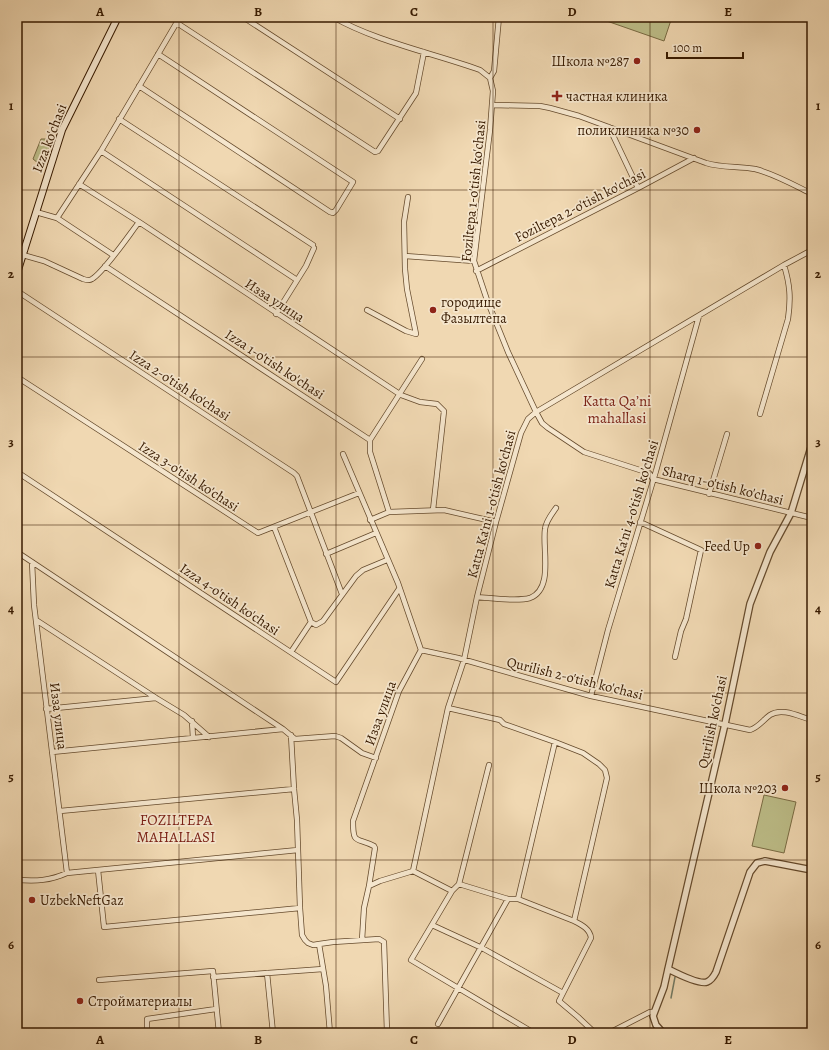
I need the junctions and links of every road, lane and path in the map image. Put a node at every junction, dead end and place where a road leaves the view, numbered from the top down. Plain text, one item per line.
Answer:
1 (118, 17) edge
2 (180, 17) edge
3 (243, 17) edge
4 (333, 17) edge
5 (499, 17) edge
6 (177, 23) junction
7 (424, 52) junction
8 (158, 54) junction
9 (490, 78) junction
10 (139, 86) junction
11 (492, 104) junction
12 (119, 119) junction
13 (400, 119) junction
14 (609, 127) junction
15 (101, 151) junction
16 (694, 158) junction
17 (79, 184) junction
18 (638, 188) junction
19 (812, 194) edge
20 (408, 198) dead end
21 (36, 212) junction
22 (56, 218) junction
23 (139, 222) junction
24 (17, 248) edge
25 (812, 250) edge
26 (24, 253) junction
27 (114, 255) junction
28 (405, 256) junction
29 (474, 261) junction
30 (784, 265) junction
31 (105, 266) junction
32 (476, 271) junction
33 (17, 273) edge
34 (297, 280) junction
35 (17, 291) edge
36 (367, 310) dead end
37 (276, 314) junction
38 (699, 316) junction
39 (422, 359) dead end
40 (17, 377) edge
41 (401, 394) junction
42 (536, 412) junction
43 (760, 414) dead end
44 (727, 434) dead end
45 (370, 440) junction
46 (812, 444) edge
47 (343, 454) dead end
48 (17, 472) edge
49 (652, 479) junction
50 (359, 493) junction
51 (709, 494) junction
52 (556, 508) dead end
53 (433, 510) junction
54 (389, 512) junction
55 (312, 513) junction
56 (791, 513) junction
57 (812, 518) edge
58 (370, 520) junction
59 (496, 522) junction
60 (640, 522) junction
61 (274, 527) junction
62 (376, 533) junction
63 (17, 552) edge
64 (326, 554) junction
65 (387, 560) junction
66 (32, 562) junction
67 (400, 589) junction
68 (342, 594) junction
69 (478, 597) junction
70 (36, 620) junction
71 (311, 622) junction
72 (421, 650) junction
73 (290, 652) junction
74 (675, 657) dead end
75 (464, 660) junction
76 (591, 696) junction
77 (156, 698) junction
78 (448, 708) junction
79 (46, 709) junction
80 (812, 720) edge
81 (192, 721) junction
82 (725, 724) junction
83 (283, 729) junction
84 (291, 735) junction
85 (209, 737) junction
86 (193, 738) junction
87 (556, 742) junction
88 (52, 752) junction
89 (376, 758) junction
90 (489, 765) dead end
91 (294, 789) junction
92 (60, 811) junction
93 (298, 850) junction
94 (98, 870) junction
95 (812, 870) edge
96 (413, 871) junction
97 (67, 873) junction
98 (17, 880) edge
99 (459, 884) junction
100 (370, 886) junction
101 (452, 890) junction
102 (508, 899) junction
103 (518, 899) junction
104 (300, 908) junction
105 (574, 921) junction
106 (432, 924) junction
107 (362, 940) junction
108 (319, 944) junction
109 (482, 948) junction
110 (323, 969) junction
111 (668, 969) junction
112 (266, 973) junction
113 (213, 977) junction
114 (99, 980) dead end
115 (458, 988) junction
116 (562, 993) junction
117 (216, 1009) junction
118 (654, 1012) junction
119 (438, 1024) dead end
120 (387, 1032) edge
121 (147, 1033) edge
122 (219, 1033) edge
123 (273, 1033) edge
124 (330, 1033) edge
125 (534, 1033) edge
126 (595, 1033) edge
127 (609, 1033) edge
128 (663, 1033) edge

1 - 21 main road, Izza ko'chasi
2 - 6 street
3 - 13 street
4 - 7 street
5 - 9 street
6 - 8 street
6 - 13 street
7 - 9 street
7 - 13 street
8 - 10 street
8 - 10 street
9 - 11 street, Foziltepa 1-o'tish ko'chasi
10 - 12 street
11 - 14 street
11 - 29 street, Foziltepa 1-o'tish ko'chasi
12 - 15 street
12 - 34 street
14 - 16 street
14 - 18 street
15 - 17 street
15 - 34 street
16 - 18 street, Foziltepa 2-o'tish ko'chasi
16 - 19 street
17 - 22 street
17 - 23 street, Изза улица
18 - 32 street, Foziltepa 2-o'tish ko'chasi
20 - 28 street
21 - 22 street
21 - 26 main road, Izza ko'chasi
22 - 27 street
23 - 27 street
23 - 37 street, Изза улица
24 - 26 street
25 - 30 street, Katta Ka'ni 1-o'tish ko'chasi
26 - 31 street
26 - 33 main road, Izza ko'chasi
27 - 31 street
28 - 29 street
28 - 36 street
29 - 32 street, Foziltepa 1-o'tish ko'chasi
30 - 38 street, Katta Ka'ni 1-o'tish ko'chasi
30 - 43 street
31 - 45 street, Izza 1-o'tish ko'chasi
32 - 42 street, Foziltepa 1-o'tish ko'chasi
34 - 37 street
35 - 55 street, Izza 2-o'tish ko'chasi
37 - 41 street, Изза улица
38 - 42 street, Katta Ka'ni 1-o'tish ko'chasi
38 - 49 street, Katta Ka'ni 4-o'tish ko'chasi
39 - 41 street
40 - 61 street, Izza 3-o'tish ko'chasi
41 - 45 street
41 - 53 street, Изза улица
42 - 49 street, Foziltepa 1-o'tish ko'chasi
42 - 59 street, Katta Ka'ni 1-o'tish ko'chasi
44 - 51 street
45 - 54 street
46 - 56 street, Qurilish ko'chasi
47 - 50 street
48 - 73 street, Izza 4-o'tish ko'chasi
49 - 51 street, Sharq 1-o'tish ko'chasi
49 - 60 street, Katta Ka'ni 4-o'tish ko'chasi
50 - 55 street, Izza 3-o'tish ko'chasi
50 - 58 street
51 - 56 street, Sharq 1-o'tish ko'chasi
52 - 69 street
53 - 54 street
53 - 59 street
54 - 58 street
55 - 61 street, Izza 3-o'tish ko'chasi
55 - 64 street, Izza 2-o'tish ko'chasi
56 - 57 street, Sharq 1-o'tish ko'chasi
56 - 82 street, Qurilish ko'chasi
58 - 62 street
59 - 69 street, Katta Ka'ni 1-o'tish ko'chasi
60 - 74 street
60 - 76 street, Katta Ka'ni 4-o'tish ko'chasi
61 - 71 street
62 - 64 street
62 - 65 street
63 - 66 street
64 - 68 street, Izza 2-o'tish ko'chasi
65 - 67 street
65 - 68 street
66 - 70 street, Изза улица
66 - 83 street
67 - 72 street
67 - 73 street, Izza 4-o'tish ko'chasi
68 - 71 street
69 - 75 street, Katta Ka'ni 1-o'tish ko'chasi
70 - 77 street
70 - 79 street, Изза улица
71 - 73 street
72 - 75 street, Qurilish 2-o'tish ko'chasi
72 - 89 street, Изза улица
75 - 76 street, Qurilish 2-o'tish ko'chasi
75 - 78 street, Katta Ka'ni 1-o'tish ko'chasi
76 - 82 street, Qurilish 2-o'tish ko'chasi
77 - 79 street
77 - 81 street
78 - 87 street
78 - 96 street, Katta Ka'ni 1-o'tish ko'chasi
79 - 88 street, Изза улица
80 - 82 street, Qurilish 2-o'tish ko'chasi
81 - 85 street
81 - 86 street
82 - 111 street, Qurilish ko'chasi
83 - 84 street
83 - 85 street
84 - 89 street
84 - 91 street
85 - 86 street
86 - 88 street
87 - 103 street
87 - 105 street
88 - 92 street, Изза улица
89 - 100 street, Изза улица
90 - 99 street
91 - 92 street
91 - 93 street
92 - 97 street, Изза улица
93 - 94 street
93 - 104 street
94 - 97 street
94 - 104 street
95 - 111 street
96 - 100 street
96 - 101 street
97 - 98 street
99 - 101 street
99 - 102 street
100 - 107 street
101 - 106 street
102 - 103 street
102 - 109 street
103 - 105 street
104 - 108 street
105 - 116 street
106 - 109 street
106 - 115 street
107 - 108 street
107 - 120 street
108 - 110 street
109 - 115 street
109 - 116 street
110 - 112 street
110 - 124 street
111 - 118 street, Qurilish ko'chasi
112 - 113 street
112 - 123 street
113 - 114 street
113 - 117 street
115 - 119 street
115 - 125 street
116 - 126 street
117 - 121 street
117 - 122 street
118 - 127 street
118 - 128 street

